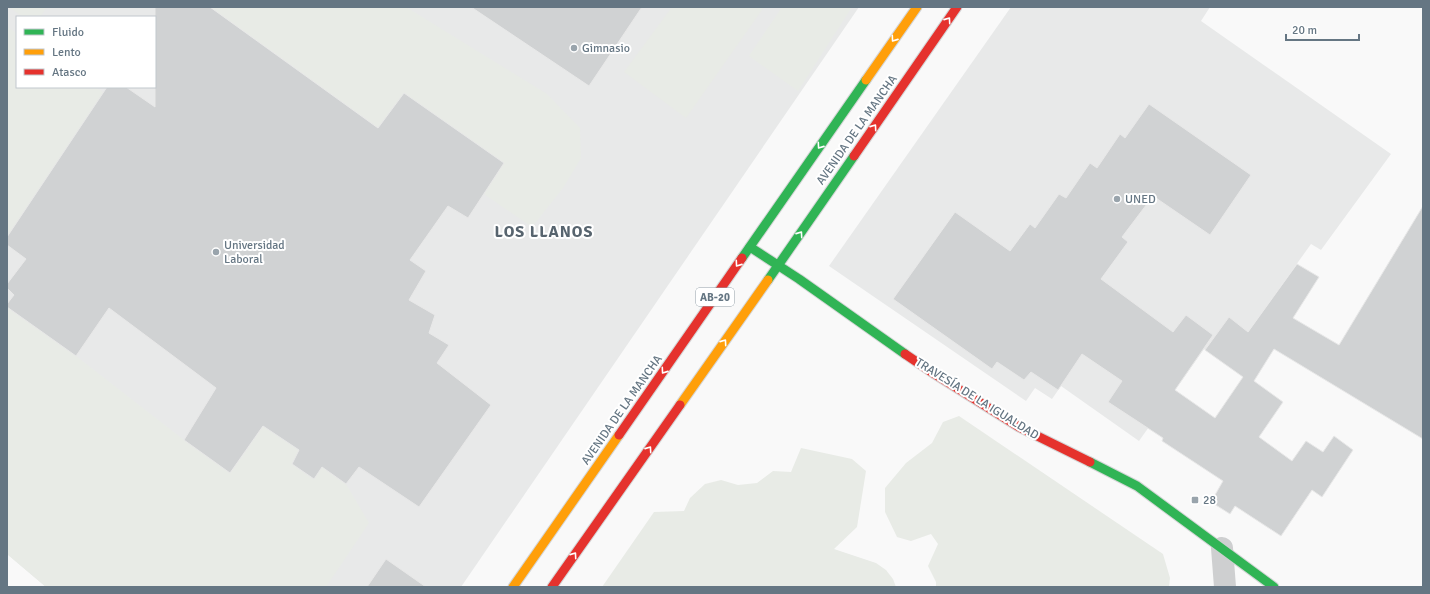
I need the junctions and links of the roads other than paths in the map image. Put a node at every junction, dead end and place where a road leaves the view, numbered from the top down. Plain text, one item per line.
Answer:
1 (917, 7) edge
2 (956, 7) edge
3 (750, 247) junction
4 (778, 266) junction
5 (1222, 548) junction
6 (513, 587) edge
7 (552, 587) edge
8 (1225, 587) edge
9 (1274, 587) edge

1 -> 3 main road, AVENIDA DE LA MANCHA / AB-20
4 -> 2 main road, AVENIDA DE LA MANCHA
3 - 4 main road
3 -> 6 main road, AVENIDA DE LA MANCHA / AB-20
4 - 5 main road, TRAVESÍA DE LA IGUALDAD
7 -> 4 main road, AVENIDA DE LA MANCHA
5 - 8 street
5 - 9 main road, TRAVESÍA DE LA IGUALDAD

